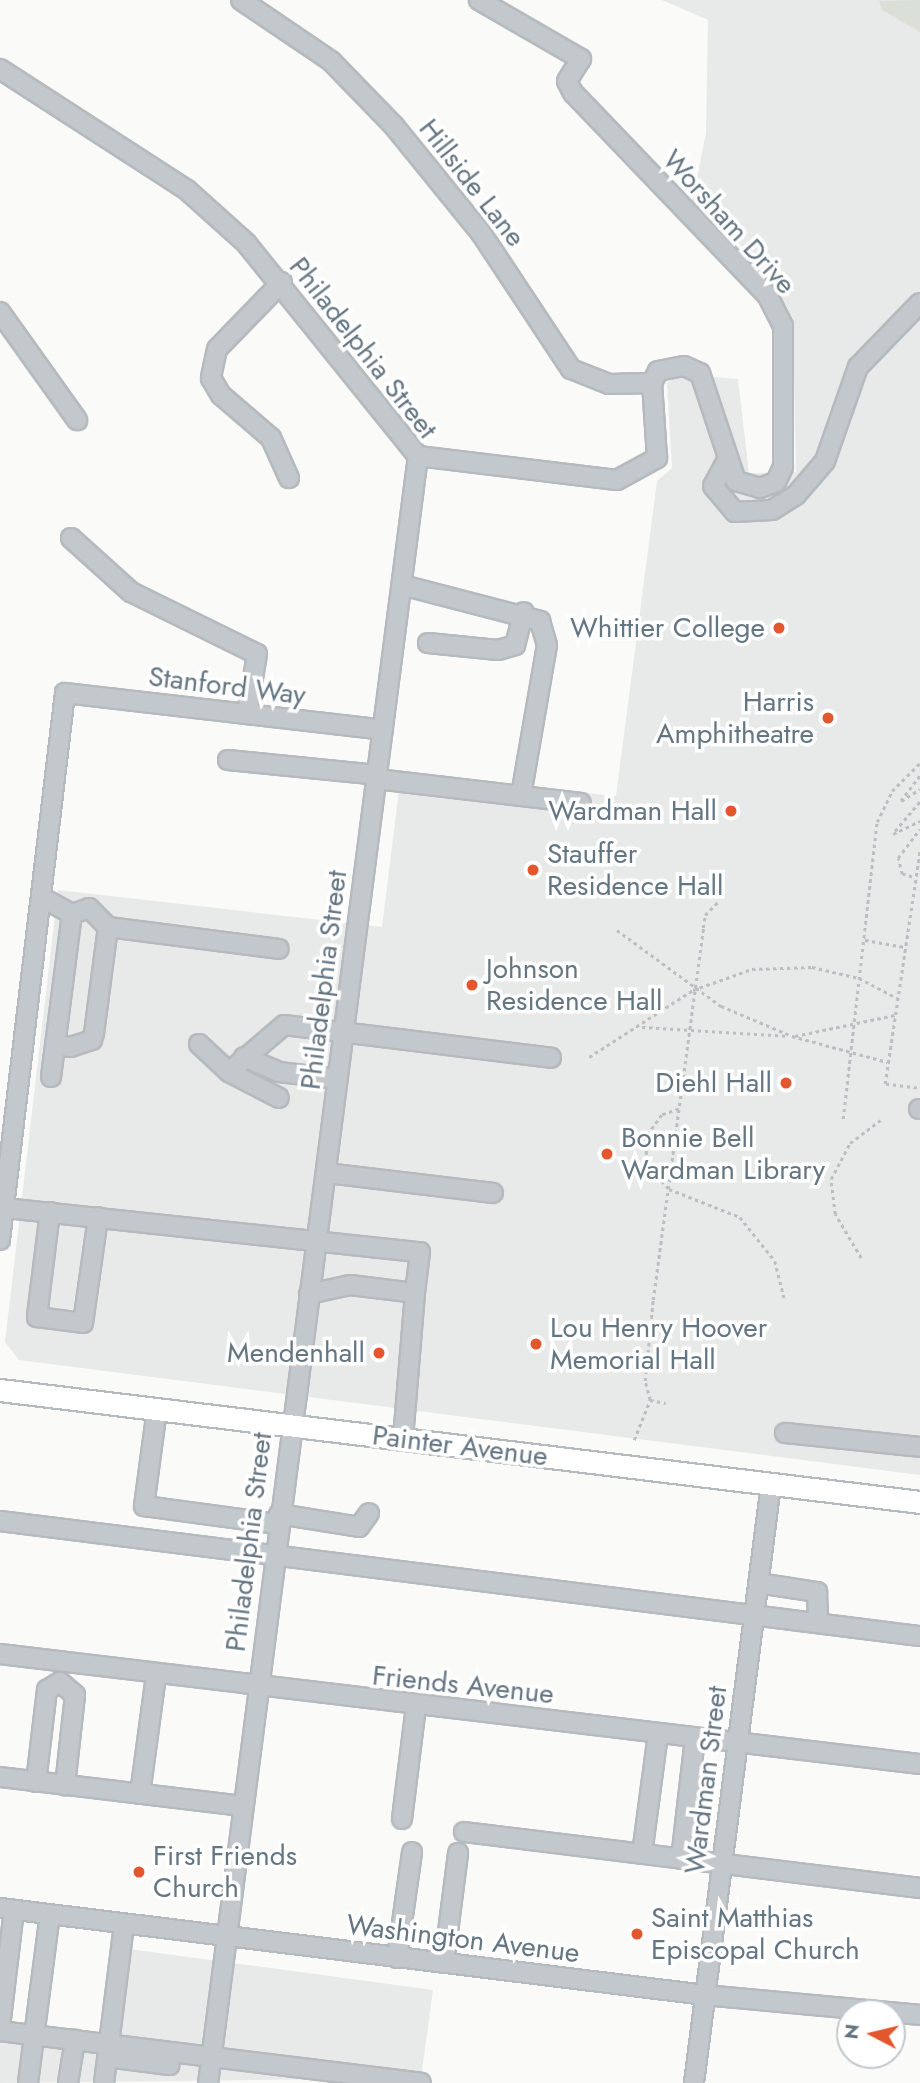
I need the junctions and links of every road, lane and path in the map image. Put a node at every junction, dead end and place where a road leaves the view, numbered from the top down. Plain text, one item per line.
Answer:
1 (241, 0) edge
2 (479, 0) edge
3 (0, 69) edge
4 (282, 282) junction
5 (920, 303) edge
6 (0, 312) edge
7 (652, 383) junction
8 (77, 419) dead end
9 (418, 456) junction
10 (726, 462) junction
11 (289, 478) dead end
12 (71, 538) dead end
13 (402, 585) junction
14 (524, 612) junction
15 (428, 643) dead end
16 (247, 714) junction
17 (383, 730) junction
18 (228, 760) dead end
19 (920, 763) edge
20 (920, 776) edge
21 (377, 777) junction
22 (920, 789) edge
23 (521, 796) junction
24 (920, 802) edge
25 (581, 803) dead end
26 (920, 821) edge
27 (920, 829) edge
28 (920, 851) edge
29 (912, 877) junction
30 (41, 897) junction
31 (720, 900) dead end
32 (72, 914) junction
33 (108, 927) junction
34 (617, 930) dead end
35 (864, 939) junction
36 (903, 947) junction
37 (279, 948) dead end
38 (859, 978) junction
39 (693, 990) junction
40 (897, 998) junction
41 (895, 1015) junction
42 (690, 1026) junction
43 (854, 1026) junction
44 (640, 1027) junction
45 (344, 1032) junction
46 (792, 1036) junction
47 (199, 1044) dead end
48 (55, 1045) junction
49 (850, 1055) junction
50 (244, 1057) junction
51 (589, 1057) dead end
52 (551, 1058) dead end
53 (888, 1062) junction
54 (229, 1072) junction
55 (51, 1077) dead end
56 (338, 1079) junction
57 (917, 1088) dead end
58 (682, 1089) junction
59 (710, 1092) dead end
60 (279, 1098) dead end
61 (679, 1109) junction
62 (843, 1119) dead end
63 (880, 1120) dead end
64 (326, 1173) junction
65 (669, 1189) junction
66 (493, 1193) dead end
67 (5, 1208) junction
68 (50, 1212) junction
69 (98, 1217) junction
70 (318, 1239) junction
71 (0, 1240) edge
72 (861, 1258) dead end
73 (415, 1293) junction
74 (309, 1294) junction
75 (785, 1298) dead end
76 (0, 1390) edge
77 (650, 1400) junction
78 (666, 1403) dead end
79 (157, 1409) junction
80 (290, 1426) junction
81 (785, 1433) dead end
82 (404, 1439) junction
83 (634, 1440) dead end
84 (920, 1447) edge
85 (771, 1484) junction
86 (920, 1502) edge
87 (369, 1513) dead end
88 (278, 1519) junction
89 (0, 1521) edge
90 (274, 1554) junction
91 (758, 1583) junction
92 (754, 1614) junction
93 (818, 1623) junction
94 (920, 1636) edge
95 (0, 1654) edge
96 (156, 1675) junction
97 (257, 1688) junction
98 (416, 1706) junction
99 (658, 1734) junction
100 (695, 1738) junction
101 (738, 1743) junction
102 (920, 1764) edge
103 (0, 1777) edge
104 (36, 1782) junction
105 (65, 1785) junction
106 (140, 1794) junction
107 (242, 1807) junction
108 (402, 1819) dead end
109 (464, 1832) dead end
110 (412, 1852) dead end
111 (458, 1853) dead end
112 (642, 1854) junction
113 (681, 1859) junction
114 (722, 1864) junction
115 (920, 1888) edge
116 (7, 1909) edge
117 (50, 1914) junction
118 (124, 1924) junction
119 (226, 1937) junction
120 (397, 1958) junction
121 (444, 1964) junction
122 (705, 1995) junction
123 (920, 2015) edge
124 (0, 2029) edge
125 (34, 2035) junction
126 (75, 2040) junction
127 (108, 2050) junction
128 (211, 2056) junction
129 (169, 2065) dead end
130 (28, 2083) edge
131 (68, 2083) edge
132 (104, 2083) edge
133 (208, 2083) edge
134 (421, 2083) edge
135 (694, 2083) edge

1 - 7 street, Hillside Lane
2 - 10 street, Worsham Drive
3 - 4 street, Philadelphia Street
4 - 9 street, Philadelphia Street
4 - 11 street
5 - 10 street
6 - 8 street
7 - 9 street
7 - 10 street, Worsham Drive
9 - 13 street, Philadelphia Street
12 - 16 street
13 - 14 street
13 - 17 street, Philadelphia Street
14 - 15 street
14 - 23 street
16 - 17 street, Stanford Way
16 - 30 street, Stanford Way
17 - 21 street, Philadelphia Street
18 - 21 street
19 - 35 path
20 - 22 path
21 - 23 street
21 - 45 street, Philadelphia Street
23 - 25 street
24 - 26 path
27 - 29 path
28 - 29 path
29 - 36 path
30 - 32 street
30 - 67 street
31 - 39 path
32 - 33 street
32 - 48 street
33 - 37 street
33 - 48 street
34 - 39 path
35 - 36 path
35 - 38 path
36 - 40 path
38 - 39 path
38 - 40 path
38 - 43 path
39 - 42 path
39 - 44 path
39 - 46 path
40 - 41 path
41 - 43 path
41 - 53 path
42 - 44 path
42 - 46 path
42 - 58 path
43 - 46 path
43 - 49 path
44 - 51 path
45 - 50 street
45 - 52 street
45 - 56 street, Philadelphia Street
46 - 49 path
47 - 54 street
48 - 55 street
49 - 53 path
49 - 62 path
50 - 54 street
50 - 56 street
53 - 57 path
54 - 60 street
56 - 64 street, Philadelphia Street
58 - 59 path
58 - 61 path
61 - 65 path
61 - 65 path
63 - 72 path
64 - 66 street
64 - 70 street, Philadelphia Street
65 - 75 path
65 - 77 path
67 - 68 street
67 - 71 street
68 - 69 street
68 - 69 street
69 - 70 street
70 - 73 street
70 - 74 street, Philadelphia Street
73 - 74 street
73 - 82 street
74 - 80 street, Philadelphia Street
76 - 79 main road, Painter Avenue
77 - 78 path
77 - 83 path
79 - 80 main road, Painter Avenue
79 - 88 street
80 - 82 main road, Painter Avenue
80 - 88 street, Philadelphia Street
81 - 84 street
82 - 85 main road, Painter Avenue
85 - 86 main road, Painter Avenue
85 - 91 street, Wardman Street
87 - 88 street
88 - 90 street, Philadelphia Street
89 - 90 street
90 - 92 street
90 - 97 street, Philadelphia Street
91 - 92 street, Wardman Street
91 - 93 street
92 - 93 street
92 - 101 street, Wardman Street
93 - 94 street
95 - 96 street, Friends Avenue
96 - 97 street, Friends Avenue
96 - 106 street
97 - 98 street, Friends Avenue
97 - 107 street, Philadelphia Street
98 - 99 street, Friends Avenue
98 - 108 street
99 - 100 street, Friends Avenue
99 - 112 street
100 - 101 street, Friends Avenue
100 - 113 street
101 - 102 street, Friends Avenue
101 - 114 street, Wardman Street
103 - 104 street
104 - 105 street
104 - 105 street
105 - 106 street
106 - 107 street
107 - 119 street, Philadelphia Street
109 - 112 street
110 - 120 street
111 - 121 street
112 - 113 street
113 - 114 street
114 - 115 street
114 - 122 street, Wardman Street
116 - 117 street, Washington Avenue
116 - 124 street
117 - 118 street, Washington Avenue
117 - 125 street
118 - 119 street, Washington Avenue
118 - 127 street
119 - 120 street, Washington Avenue
119 - 128 street, Philadelphia Street
120 - 121 street, Washington Avenue
121 - 122 street, Washington Avenue
122 - 123 street, Washington Avenue
122 - 135 street, Wardman Street
124 - 125 street
125 - 126 street
125 - 130 street
126 - 127 street
126 - 131 street
127 - 128 street
127 - 129 street
127 - 132 street
128 - 133 street, Philadelphia Street
128 - 134 street

